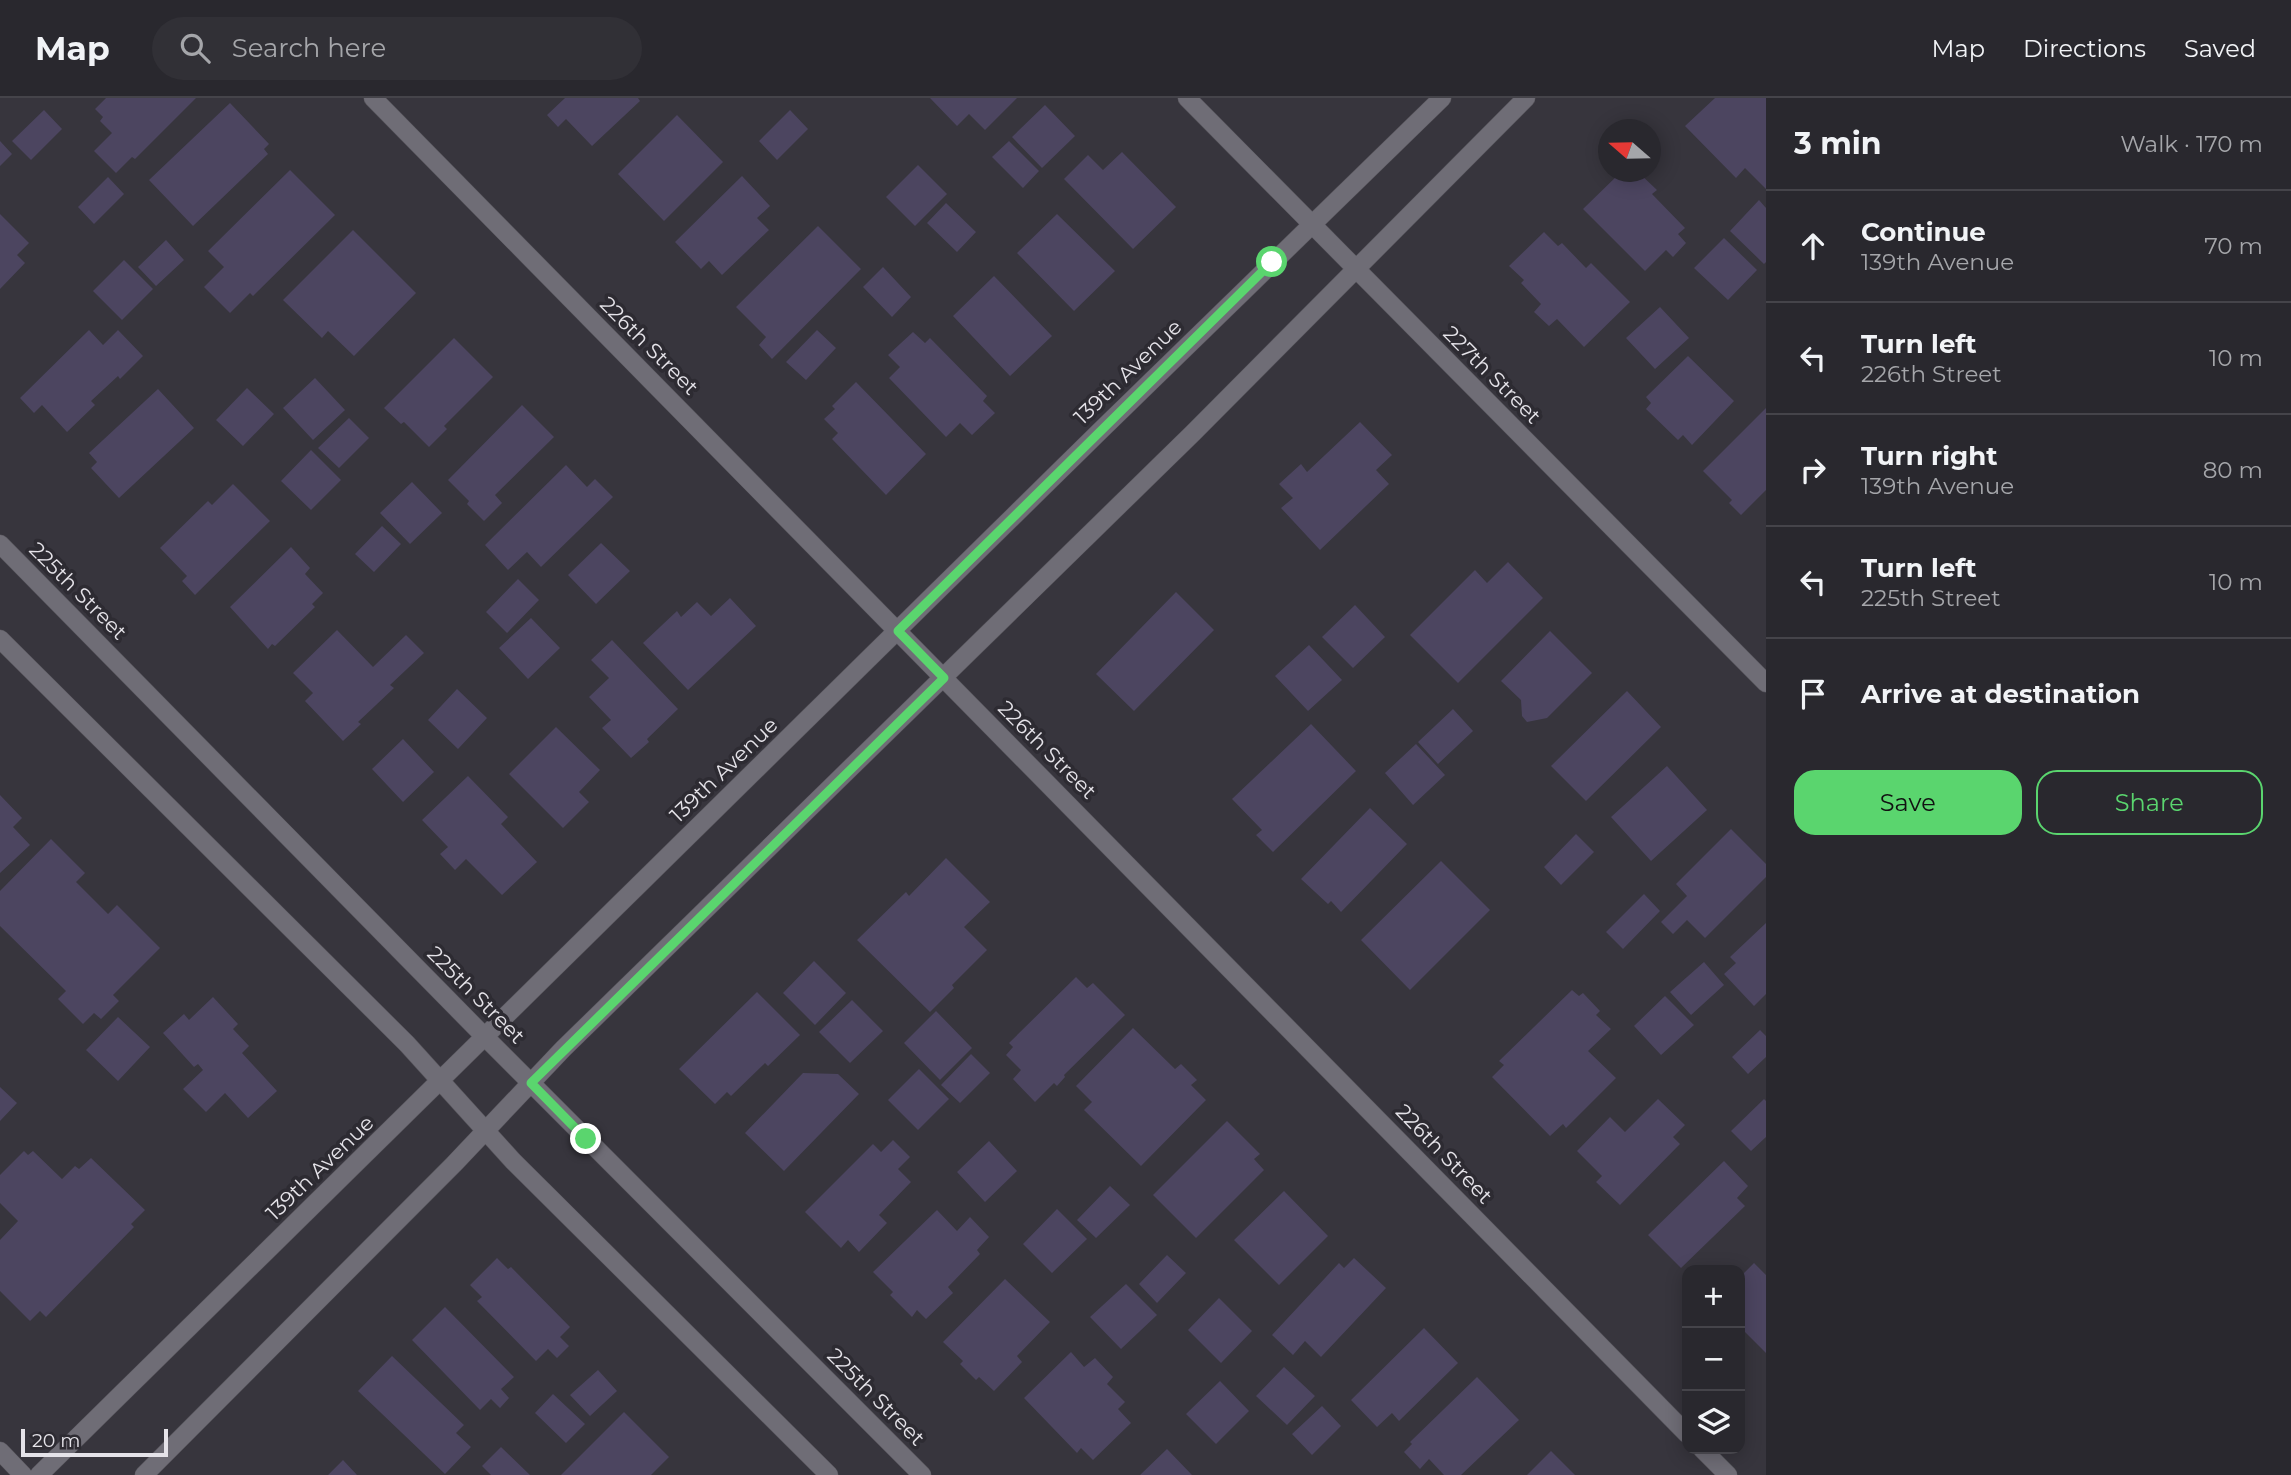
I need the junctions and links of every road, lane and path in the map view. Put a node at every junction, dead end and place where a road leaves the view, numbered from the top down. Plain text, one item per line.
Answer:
1 (373, 98) edge
2 (1187, 98) edge
3 (1442, 98) edge
4 (1526, 98) edge
5 (1311, 224) junction
6 (1357, 270) junction
7 (0, 544) edge
8 (898, 631) junction
9 (0, 639) edge
10 (944, 678) junction
11 (1766, 683) edge
12 (485, 1037) junction
13 (440, 1082) junction
14 (531, 1083) junction
15 (485, 1131) junction
16 (1682, 1429) edge
17 (0, 1451) edge
18 (1707, 1454) edge
19 (23, 1475) edge
20 (39, 1475) edge
21 (144, 1475) edge
22 (829, 1475) edge
23 (922, 1475) edge
24 (1728, 1475) edge

1 - 8 street, 226th Street
2 - 5 street, 227th Street
3 - 5 street, 139th Avenue
4 - 6 street
5 - 6 street, 227th Street
5 - 8 street, 139th Avenue
6 - 10 street
6 - 11 street, 227th Street
7 - 12 street, 225th Street
8 - 10 street, 226th Street
8 - 12 street, 139th Avenue
9 - 13 street
10 - 14 street
10 - 16 street, 226th Street
12 - 13 street, 139th Avenue
12 - 14 street, 225th Street
13 - 15 street
13 - 20 street, 139th Avenue
14 - 15 street
14 - 23 street, 225th Street
15 - 21 street
15 - 22 street
17 - 19 street
18 - 24 street

